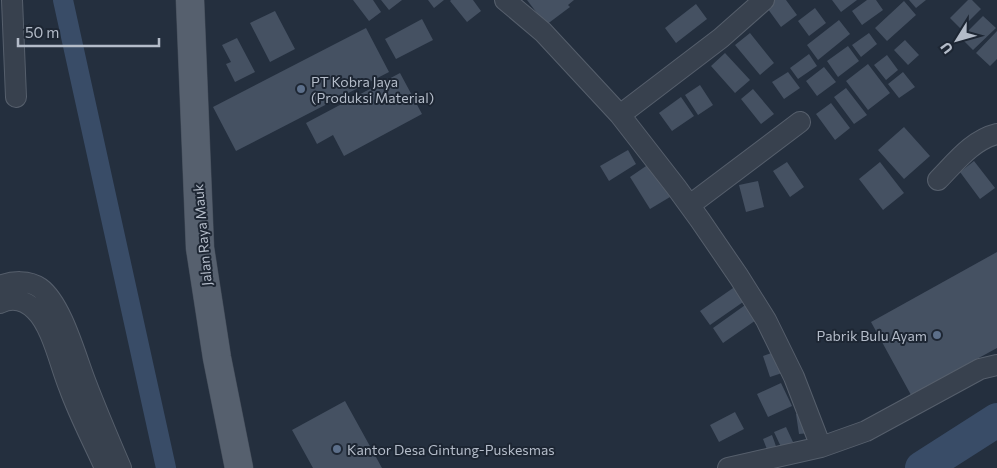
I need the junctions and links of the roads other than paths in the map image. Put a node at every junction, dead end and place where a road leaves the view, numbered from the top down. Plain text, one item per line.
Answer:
1 (12, 0) edge
2 (190, 0) edge
3 (504, 0) edge
4 (764, 0) edge
5 (16, 98) dead end
6 (620, 115) junction
7 (800, 122) dead end
8 (997, 134) edge
9 (938, 180) dead end
10 (690, 205) junction
11 (0, 286) edge
12 (0, 303) edge
13 (61, 338) junction
14 (997, 365) edge
15 (821, 447) junction
16 (105, 468) edge
17 (120, 468) edge
18 (239, 468) edge
19 (728, 468) edge

1 - 5 street
2 - 18 main road, Jalan Raya Mauk
3 - 6 street
4 - 6 street
6 - 10 street
7 - 10 street
8 - 9 street
10 - 15 street
11 - 13 street
12 - 13 street
13 - 16 street
13 - 17 street
14 - 15 street
15 - 19 street

